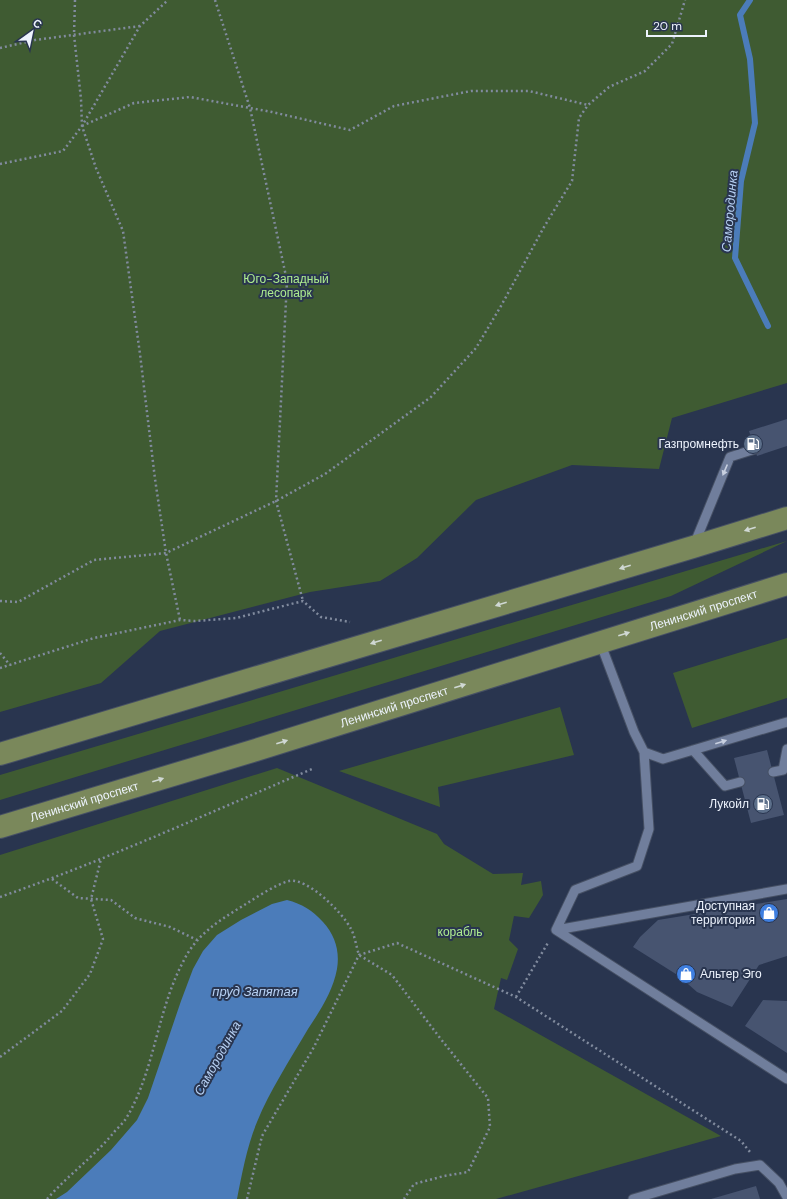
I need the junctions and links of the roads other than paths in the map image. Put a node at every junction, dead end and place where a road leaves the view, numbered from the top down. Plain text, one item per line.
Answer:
1 (754, 449) dead end
2 (787, 518) edge
3 (693, 547) junction
4 (787, 584) edge
5 (600, 642) junction
6 (787, 722) edge
7 (787, 749) edge
8 (693, 750) junction
9 (644, 752) junction
10 (0, 754) edge
11 (773, 772) dead end
12 (740, 782) dead end
13 (0, 827) edge
14 (787, 889) edge
15 (556, 930) junction
16 (787, 1079) edge
17 (787, 1197) edge
18 (633, 1199) edge

1 -> 3 lane
2 -> 3 main road
3 -> 10 main road
5 -> 4 main road, Ленинский проспект
5 - 9 lane
13 -> 5 main road, Ленинский проспект
8 -> 6 lane
7 - 11 lane
8 - 9 lane
8 - 12 lane
9 - 15 lane
14 - 15 lane
15 - 16 lane
17 - 18 lane

